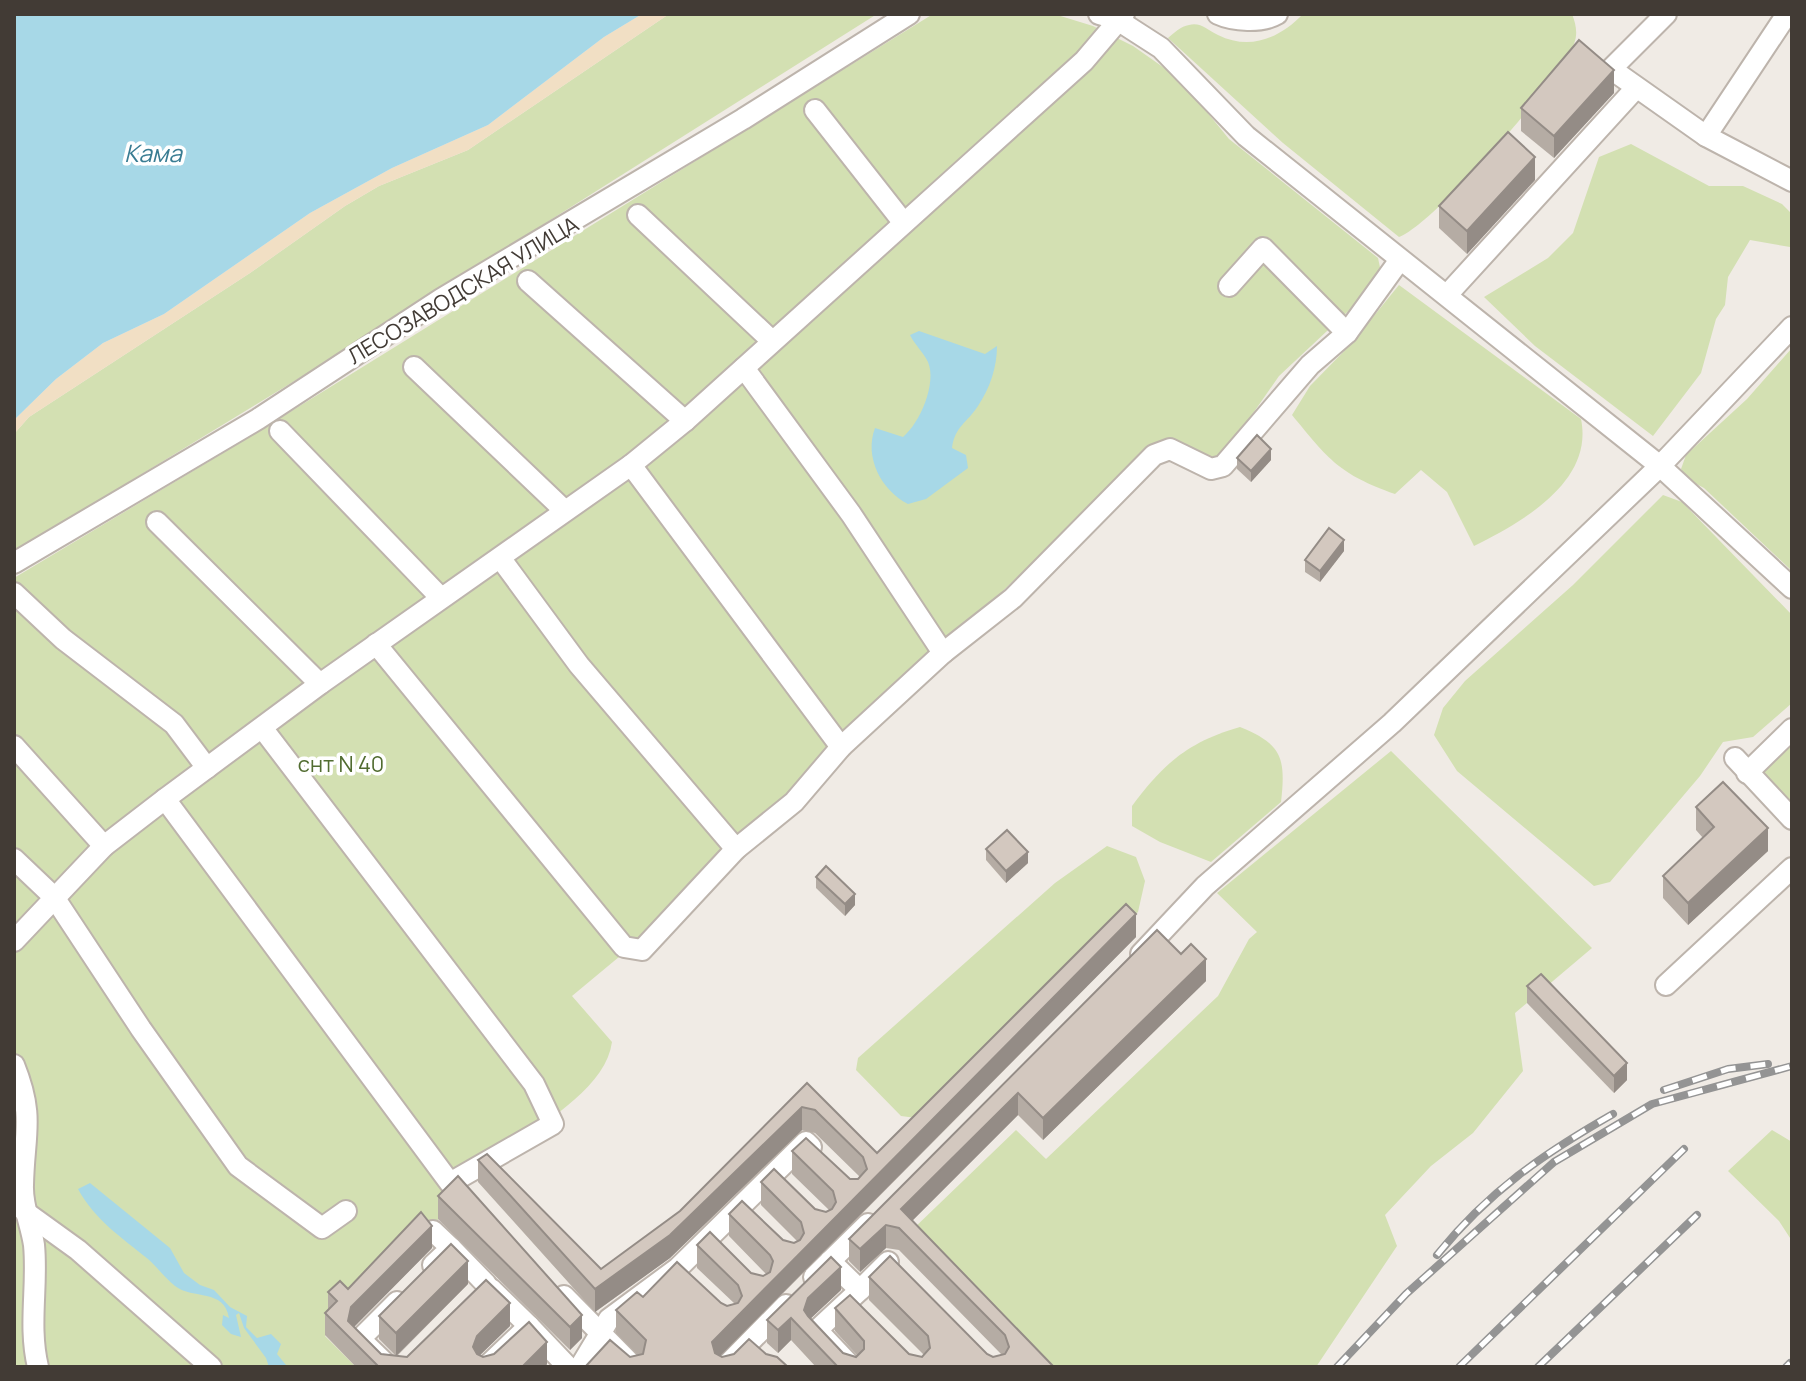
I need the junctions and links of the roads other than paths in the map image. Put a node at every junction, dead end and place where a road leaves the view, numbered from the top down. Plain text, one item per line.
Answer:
1 (909, 14) edge
2 (1218, 14) edge
3 (1277, 14) edge
4 (1666, 14) edge
5 (1787, 14) edge
6 (1113, 16) edge
7 (1636, 88) junction
8 (815, 110) dead end
9 (1706, 136) junction
10 (1792, 181) edge
11 (638, 215) dead end
12 (903, 222) junction
13 (1399, 261) junction
14 (528, 281) dead end
15 (1229, 286) dead end
16 (1447, 295) junction
17 (1792, 327) edge
18 (1347, 333) junction
19 (771, 340) junction
20 (414, 367) dead end
21 (744, 368) junction
22 (685, 421) junction
23 (280, 431) dead end
24 (631, 465) junction
25 (1660, 466) junction
26 (564, 510) junction
27 (157, 522) dead end
28 (501, 559) junction
29 (14, 563) edge
30 (1792, 588) edge
31 (14, 593) edge
32 (441, 598) junction
33 (376, 644) junction
34 (943, 653) junction
35 (320, 684) junction
36 (263, 729) junction
37 (1792, 729) edge
38 (14, 746) edge
39 (841, 747) junction
40 (207, 768) junction
41 (165, 799) junction
42 (1792, 819) edge
43 (104, 846) junction
44 (736, 849) junction
45 (14, 859) edge
46 (1792, 868) edge
47 (54, 897) junction
48 (14, 941) edge
49 (1129, 966) edge
50 (1666, 985) dead end
51 (14, 1065) edge
52 (825, 1161) edge
53 (886, 1206) edge
54 (24, 1211) junction
55 (346, 1211) dead end
56 (433, 1231) edge
57 (451, 1248) junction
58 (830, 1261) junction
59 (901, 1271) edge
60 (550, 1281) edge
61 (857, 1299) junction
62 (529, 1326) junction
63 (601, 1337) junction
64 (748, 1343) junction
65 (765, 1359) edge
66 (38, 1367) edge
67 (211, 1367) edge
68 (389, 1367) edge
69 (486, 1367) edge
70 (568, 1367) edge
71 (580, 1367) edge
72 (634, 1367) edge
73 (725, 1367) edge
74 (852, 1367) edge

1 - 29 street, ЛЕСОЗАВОДСКАЯ УЛИЦА
2 - 3 street
4 - 7 street
5 - 9 street
6 - 12 street
6 - 13 street
7 - 9 street
7 - 16 street
8 - 12 street
9 - 10 street
11 - 19 street
12 - 19 street
13 - 16 street
13 - 18 street
14 - 22 street
15 - 18 street
16 - 25 street
17 - 25 street
18 - 34 street
19 - 21 street
20 - 26 street
21 - 22 street
21 - 34 street
22 - 24 street
23 - 32 street
24 - 26 street
24 - 39 street
25 - 30 street
25 - 49 street
26 - 28 street
27 - 35 street
28 - 32 street
28 - 44 street
31 - 40 street
32 - 33 street
33 - 35 street
33 - 44 street
34 - 39 street
35 - 36 street
36 - 40 street
36 - 41 street
37 - 42 street
38 - 43 street
39 - 44 street
40 - 41 street
41 - 43 street
43 - 47 street
45 - 47 street
46 - 50 street
47 - 48 street
47 - 55 street
51 - 54 street
52 - 63 street
53 - 58 street
54 - 66 street
54 - 67 street
56 - 57 street
57 - 62 street
57 - 68 street
58 - 61 street
58 - 64 street
59 - 61 street
60 - 63 street
61 - 74 street
62 - 69 street
62 - 70 street
63 - 71 street
63 - 72 street
64 - 65 street
64 - 73 street

